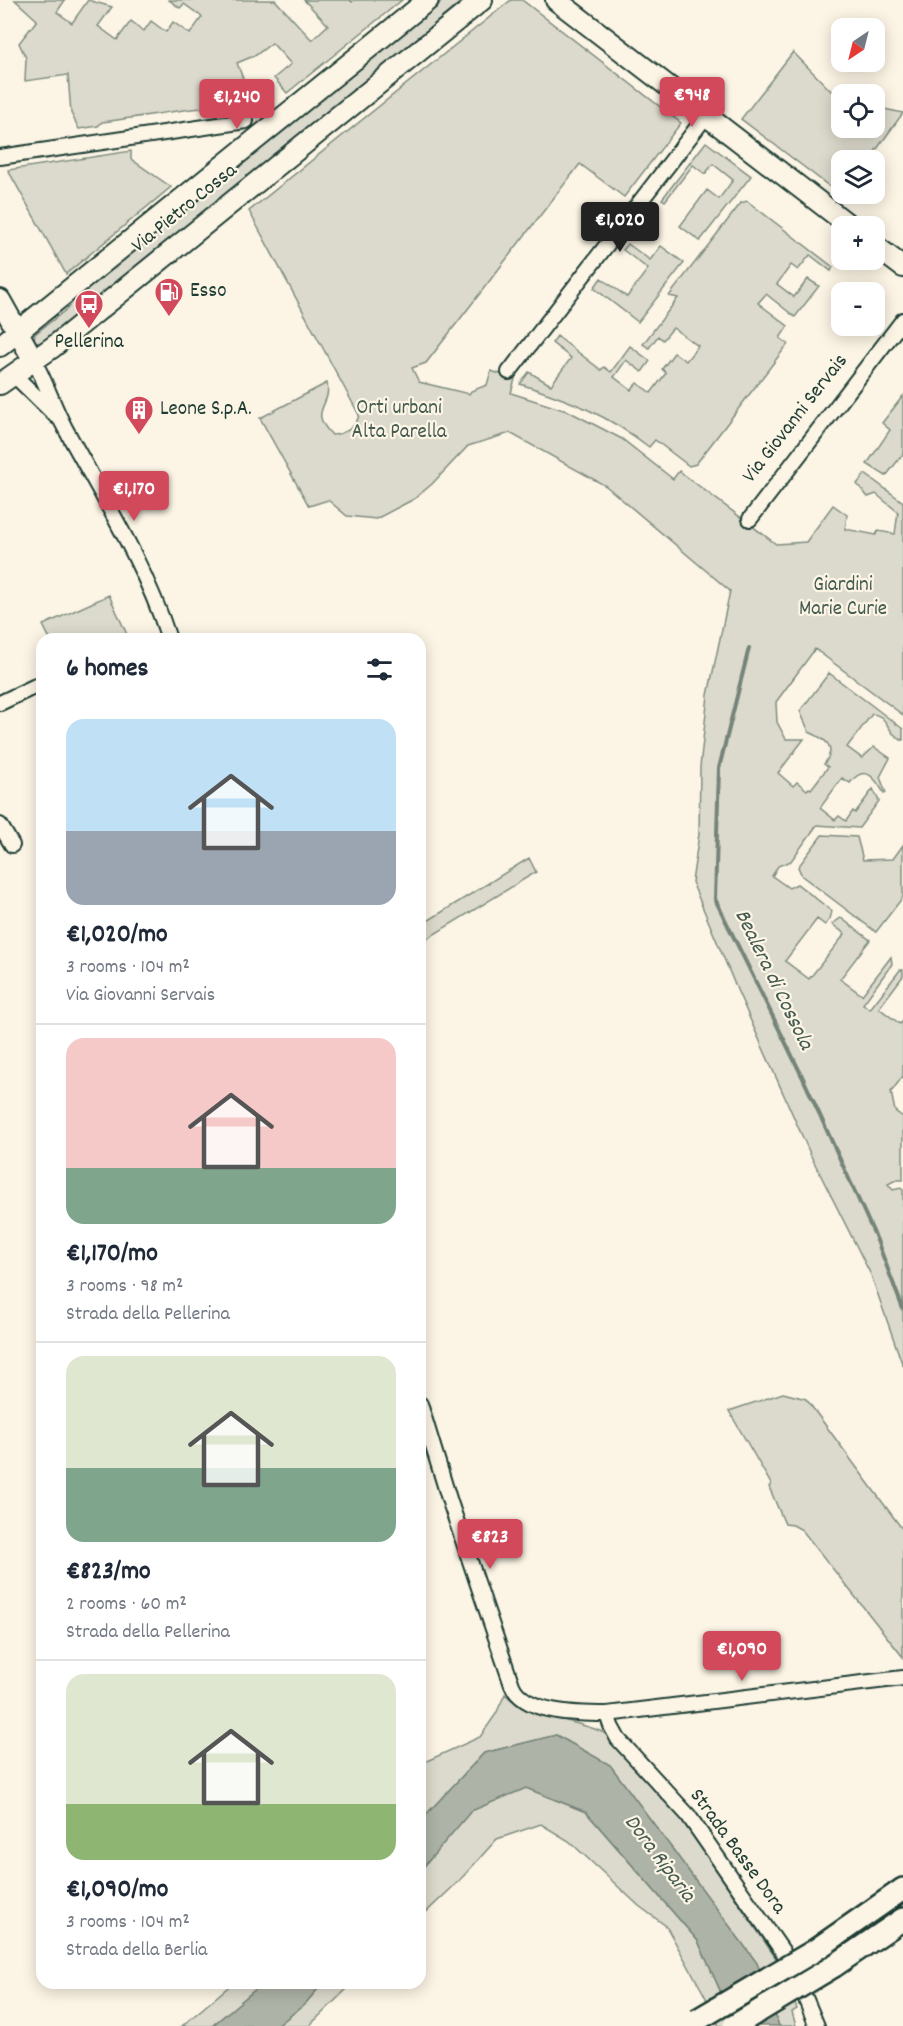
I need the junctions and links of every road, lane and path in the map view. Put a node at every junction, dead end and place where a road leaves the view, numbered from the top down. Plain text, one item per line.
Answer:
1 (428, 0) edge
2 (482, 0) edge
3 (556, 0) edge
4 (706, 116) junction
5 (246, 121) dead end
6 (0, 157) edge
7 (837, 216) edge
8 (885, 253) edge
9 (903, 267) edge
10 (0, 300) edge
11 (903, 320) edge
12 (18, 332) junction
13 (0, 346) edge
14 (34, 361) junction
15 (509, 372) dead end
16 (4, 373) edge
17 (61, 422) junction
18 (750, 519) dead end
19 (166, 633) edge
20 (36, 686) edge
21 (0, 703) edge
22 (0, 825) edge
23 (12, 845) dead end
24 (426, 1424) edge
25 (903, 1678) edge
26 (607, 1714) junction
27 (903, 1888) edge
28 (903, 1919) edge
29 (691, 2023) edge
30 (734, 2026) edge
31 (817, 2026) edge

1 - 12 main road, Via Pietro Cossa
2 - 14 main road, Via Pietro Cossa
3 - 4 main road
4 - 7 main road
4 - 15 street
5 - 6 street
8 - 9 main road
10 - 12 main road
11 - 18 street, Via Giovanni Servais
12 - 13 main road, Via Pietro Cossa
12 - 14 main road
14 - 16 main road, Via Pietro Cossa
14 - 17 street
16 - 17 street
17 - 19 street
20 - 21 street
22 - 23 street
24 - 26 street
25 - 26 street
26 - 31 street, Strada Basse Dora
27 - 29 main road, bridge
28 - 30 main road, bridge

